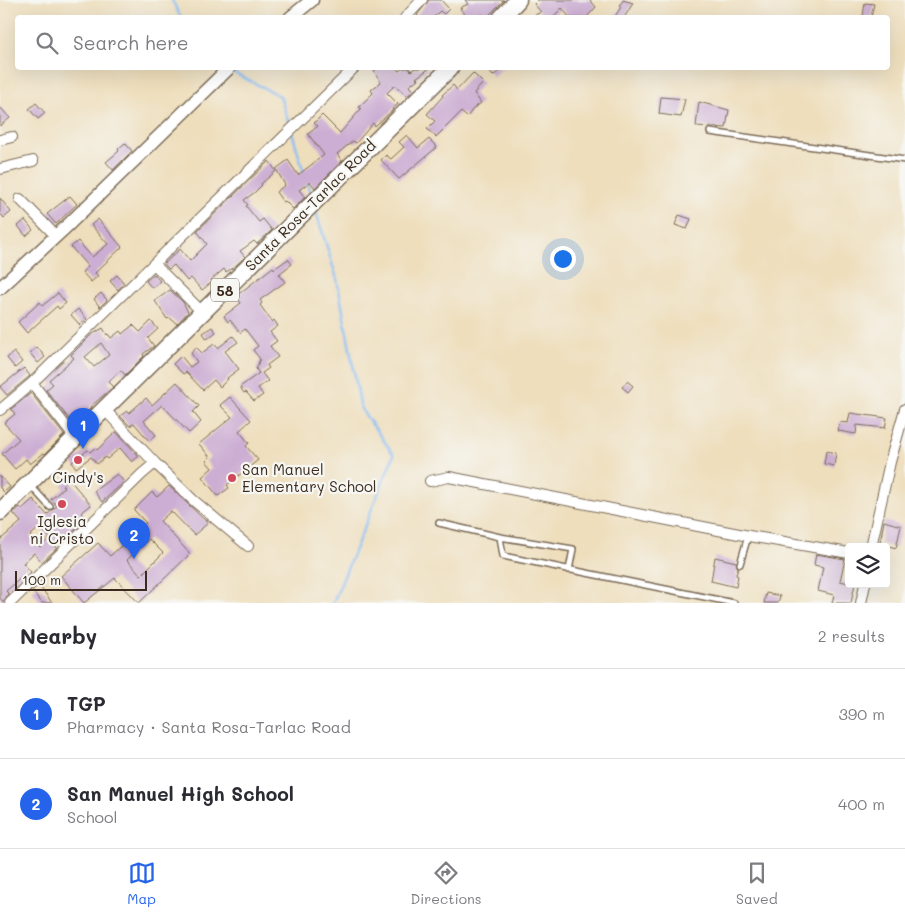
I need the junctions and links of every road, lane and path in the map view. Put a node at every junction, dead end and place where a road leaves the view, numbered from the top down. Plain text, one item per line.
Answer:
1 (312, 0) edge
2 (422, 0) edge
3 (518, 0) edge
4 (294, 15) edge
5 (408, 15) edge
6 (503, 15) edge
7 (227, 70) edge
8 (352, 70) edge
9 (448, 70) edge
10 (710, 132) dead end
11 (12, 137) dead end
12 (0, 140) edge
13 (32, 160) dead end
14 (905, 160) edge
15 (0, 169) edge
16 (20, 199) dead end
17 (56, 236) junction
18 (154, 264) junction
19 (0, 288) edge
20 (202, 312) junction
21 (32, 383) junction
22 (104, 409) junction
23 (905, 409) edge
24 (0, 410) edge
25 (75, 438) junction
26 (155, 463) junction
27 (430, 481) dead end
28 (29, 483) junction
29 (50, 507) dead end
30 (0, 512) edge
31 (439, 523) dead end
32 (749, 536) junction
33 (500, 537) junction
34 (872, 543) edge
35 (248, 546) dead end
36 (845, 552) edge
37 (740, 564) dead end
38 (569, 570) junction
39 (864, 588) edge
40 (10, 603) edge
41 (734, 603) edge
42 (861, 603) edge

1 - 4 street
2 - 5 street
3 - 6 highway
7 - 17 street
8 - 18 street
9 - 20 highway, Santa Rosa-Tarlac Road / 58
10 - 14 lane
11 - 12 street
13 - 15 street
16 - 17 street
17 - 19 street
18 - 20 street
18 - 21 street
20 - 22 highway, Santa Rosa-Tarlac Road / 58
21 - 24 street
21 - 25 street
22 - 25 highway, Santa Rosa-Tarlac Road / 58
22 - 26 street
23 - 34 street
25 - 28 highway, Santa Rosa-Tarlac Road / 58
26 - 35 street
26 - 40 street
27 - 32 street
28 - 29 lane
28 - 30 highway, Santa Rosa-Tarlac Road / 58
31 - 33 lane
32 - 36 street
32 - 37 lane
33 - 38 lane
33 - 38 lane
38 - 41 lane
39 - 42 street

